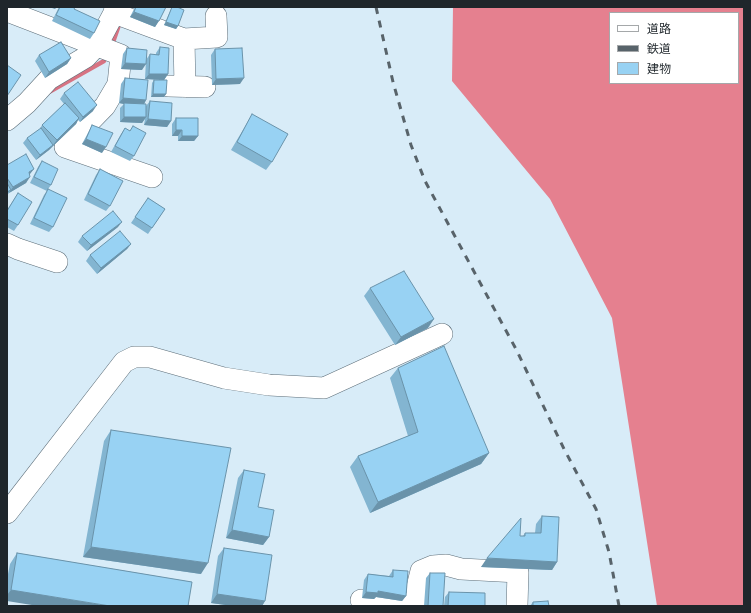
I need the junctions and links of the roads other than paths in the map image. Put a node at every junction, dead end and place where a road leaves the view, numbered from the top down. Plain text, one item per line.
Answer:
1 (115, 10) edge
2 (7, 11) edge
3 (216, 16) dead end
4 (184, 39) junction
5 (97, 45) junction
6 (186, 87) dead end
7 (7, 120) edge
8 (152, 177) dead end
9 (7, 244) edge
10 (57, 262) dead end
11 (442, 334) dead end
12 (7, 514) edge
13 (361, 600) dead end
14 (418, 605) edge
15 (517, 606) edge

1 - 4 street
1 - 5 street
2 - 5 street
3 - 4 street
4 - 6 street
5 - 7 street
5 - 8 street
9 - 10 street
11 - 12 street
13 - 14 street
14 - 15 street

